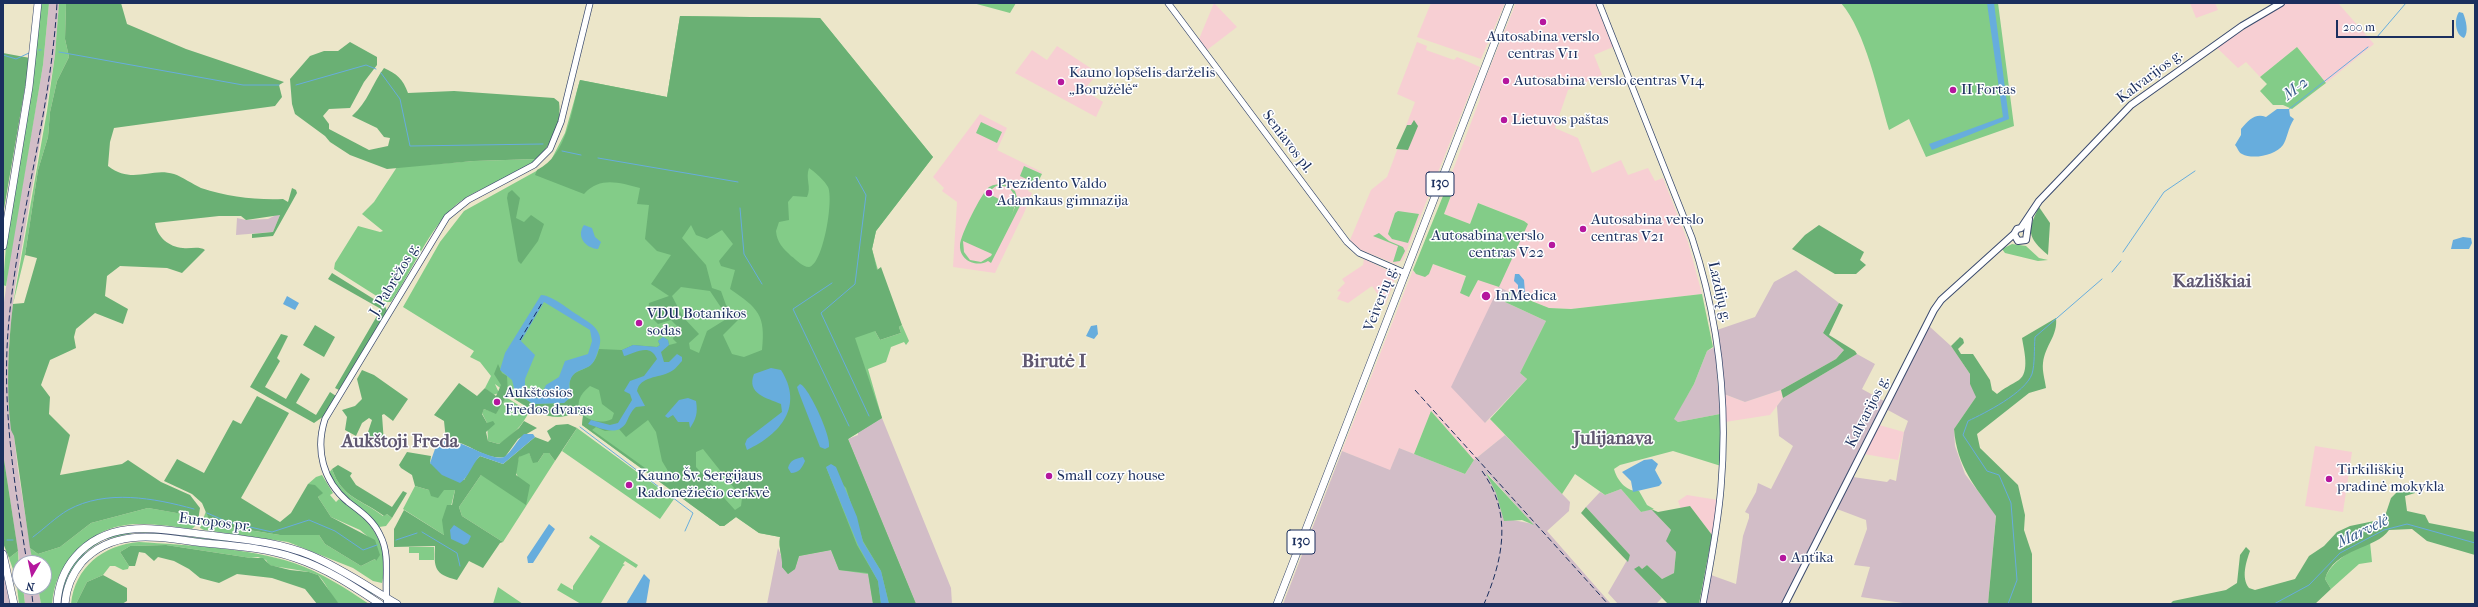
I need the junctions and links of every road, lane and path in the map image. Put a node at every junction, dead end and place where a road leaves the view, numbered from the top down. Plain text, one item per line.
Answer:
1 (38, 3) edge
2 (590, 3) edge
3 (1168, 3) edge
4 (1510, 3) edge
5 (1599, 3) edge
6 (2282, 3) edge
7 (2024, 229) junction
8 (2015, 237) junction
9 (3, 246) edge
10 (1405, 273) junction
11 (3, 554) edge
12 (386, 601) edge
13 (14, 604) edge
14 (57, 604) edge
15 (66, 604) edge
16 (380, 604) edge
17 (397, 604) edge
18 (1277, 604) edge
19 (1703, 604) edge
20 (1785, 604) edge

1 - 9 main road
2 - 12 street, J. Pabrėžos g.
3 - 10 street, Seniavos pl.
4 - 10 main road, Veiverių g. / 130
5 - 19 street, Lazdijų g.
6 - 7 main road, Kalvarijos g.
7 - 8 main road
7 - 8 main road
8 - 20 main road, Kalvarijos g.
10 - 18 main road, Veiverių g. / 130
11 - 13 main road
12 - 14 main road, Europos pr.
12 - 17 main road, Europos pr.
15 - 16 main road, Europos pr.

